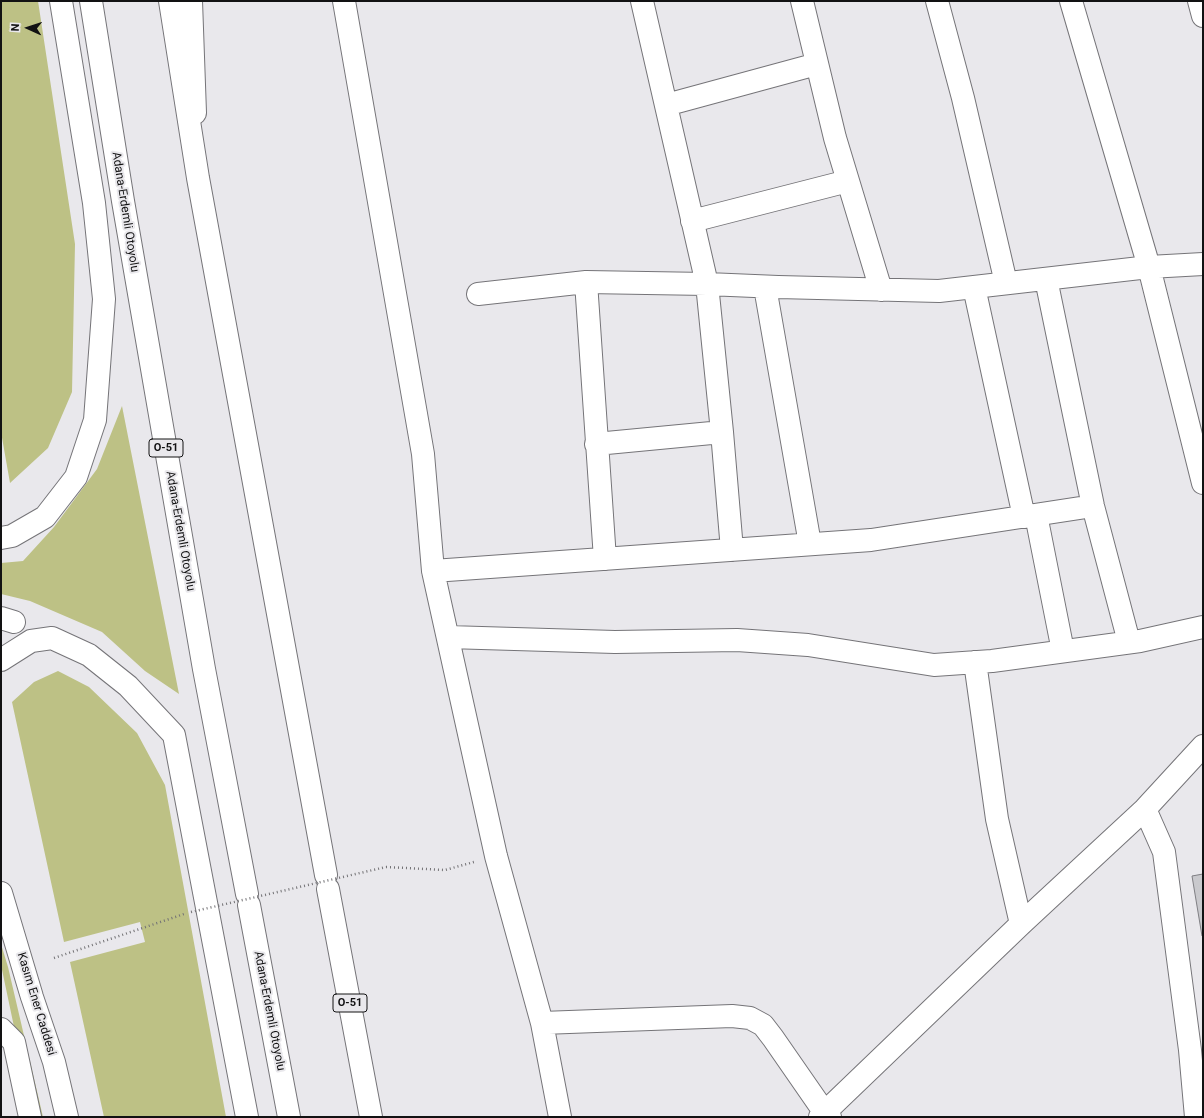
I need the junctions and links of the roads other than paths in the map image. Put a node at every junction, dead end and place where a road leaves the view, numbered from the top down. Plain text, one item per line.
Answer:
1 (61, 1) edge
2 (91, 1) edge
3 (170, 1) edge
4 (191, 1) edge
5 (344, 1) edge
6 (642, 1) edge
7 (802, 1) edge
8 (937, 1) edge
9 (1071, 1) edge
10 (1199, 1) edge
11 (1203, 16) edge
12 (817, 64) junction
13 (666, 105) junction
14 (198, 178) junction
15 (848, 181) junction
16 (692, 221) junction
17 (1203, 264) edge
18 (1149, 267) junction
19 (1046, 279) junction
20 (586, 282) junction
21 (1006, 283) junction
22 (707, 284) junction
23 (765, 287) junction
24 (974, 287) junction
25 (881, 290) junction
26 (478, 294) dead end
27 (722, 432) junction
28 (596, 444) junction
29 (1203, 483) edge
30 (1093, 506) junction
31 (1030, 516) junction
32 (1, 538) edge
33 (810, 544) junction
34 (732, 550) junction
35 (605, 559) junction
36 (433, 571) junction
37 (1203, 627) edge
38 (448, 637) junction
39 (1129, 642) junction
40 (1063, 651) junction
41 (1, 660) edge
42 (975, 662) junction
43 (1203, 746) edge
44 (1145, 809) junction
45 (1, 893) edge
46 (1021, 924) junction
47 (32, 997) junction
48 (542, 1023) junction
49 (1, 1029) edge
50 (1, 1050) edge
51 (825, 1116) edge
52 (15, 1117) edge
53 (30, 1117) edge
54 (51, 1117) edge
55 (67, 1117) edge
56 (247, 1117) edge
57 (289, 1117) edge
58 (371, 1117) edge
59 (560, 1117) edge
60 (1196, 1117) edge

1 - 32 main road
2 - 57 main road, Adana-Erdemli Otoyolu / O-51
3 - 14 main road, O-51
4 - 14 main road
5 - 36 main road
6 - 13 main road
7 - 12 main road
8 - 21 main road
9 - 18 main road
10 - 11 main road
12 - 13 main road
12 - 15 main road
13 - 16 main road
14 - 58 main road, O-51
15 - 16 main road
15 - 25 main road
16 - 22 main road
17 - 18 main road
18 - 19 main road
18 - 29 main road
19 - 21 main road
19 - 30 main road
20 - 22 main road
20 - 26 main road
20 - 28 main road
21 - 24 main road
22 - 23 main road
22 - 27 main road
23 - 25 main road
23 - 33 main road
24 - 25 main road
24 - 31 main road
27 - 28 main road
27 - 34 main road
28 - 35 main road
30 - 31 main road
30 - 39 main road
31 - 33 main road
31 - 40 main road
33 - 34 main road
34 - 35 main road
35 - 36 main road
36 - 38 main road
37 - 39 main road
38 - 42 main road
38 - 48 main road
39 - 40 main road
40 - 42 main road
41 - 56 main road
42 - 46 main road
43 - 44 main road
44 - 46 main road
44 - 60 main road
45 - 47 main road, Kasım Ener Caddesi
46 - 51 main road
47 - 54 main road
47 - 55 main road, Kasım Ener Caddesi
48 - 51 main road
48 - 59 main road
49 - 53 main road
50 - 52 main road

